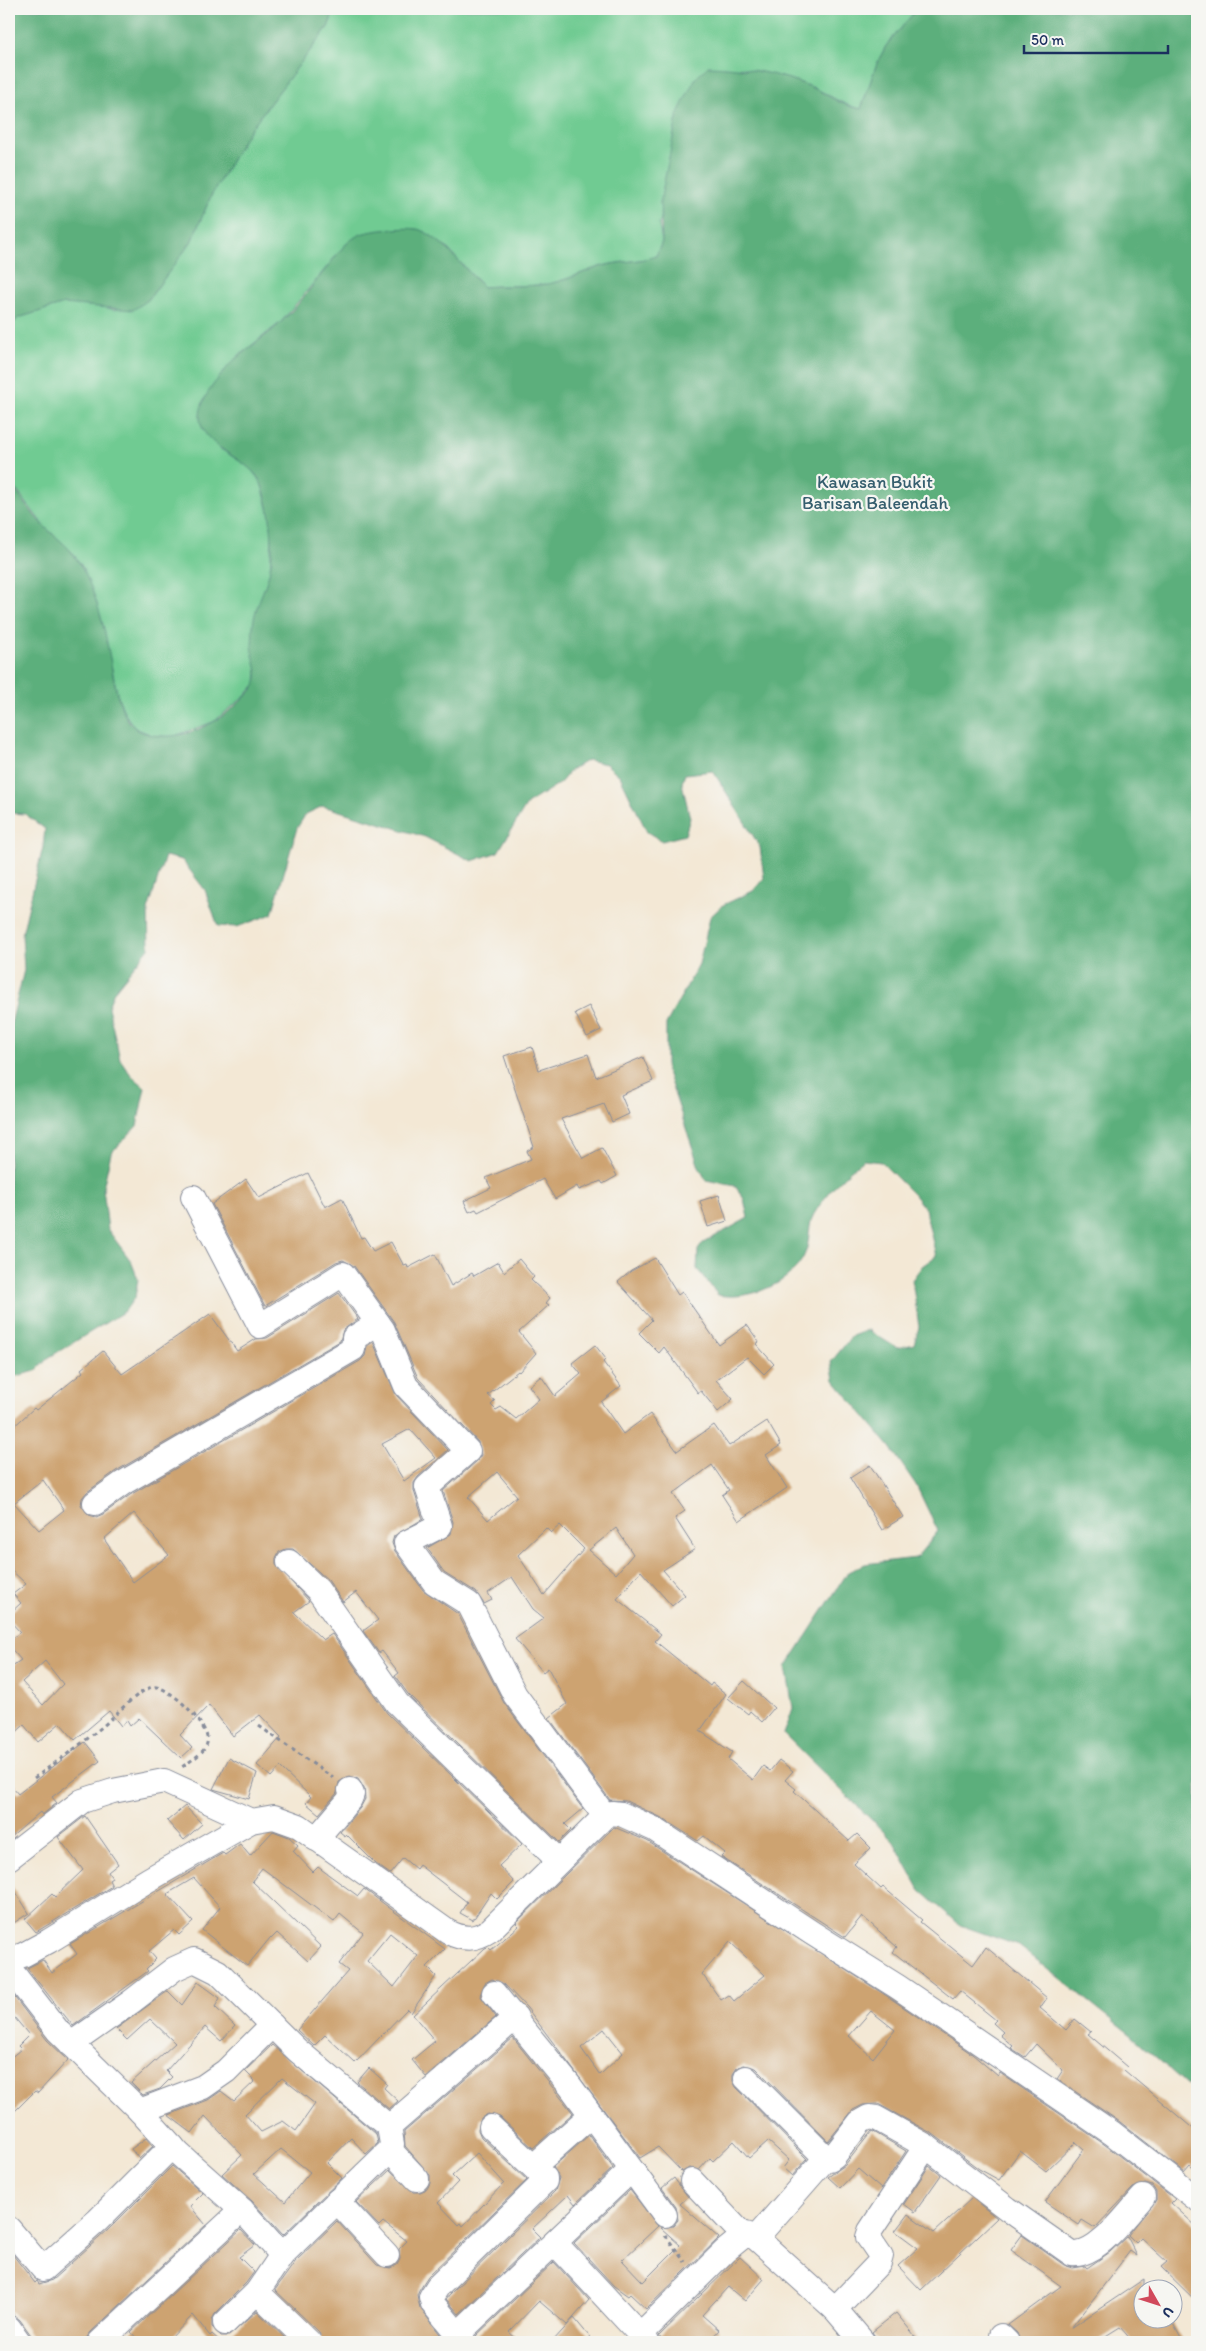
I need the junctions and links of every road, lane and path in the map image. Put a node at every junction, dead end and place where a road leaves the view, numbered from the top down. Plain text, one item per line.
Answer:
1 (193, 1198) dead end
2 (378, 1323) junction
3 (94, 1503) dead end
4 (289, 1562) dead end
5 (259, 1726) dead end
6 (34, 1778) dead end
7 (164, 1781) junction
8 (350, 1790) joint
9 (605, 1816) junction
10 (251, 1821) junction
11 (316, 1838) junction
12 (9, 1858) edge
13 (559, 1861) junction
14 (9, 1959) edge
15 (9, 1968) edge
16 (494, 1993) dead end
17 (516, 2017) junction
18 (272, 2025) junction
19 (71, 2044) junction
20 (746, 2078) dead end
21 (140, 2111) junction
22 (591, 2115) junction
23 (491, 2128) dead end
24 (390, 2138) junction
25 (172, 2146) junction
26 (926, 2146) junction
27 (826, 2158) junction
28 (534, 2166) junction
29 (631, 2170) junction
30 (417, 2179) dead end
31 (692, 2181) dead end
32 (1143, 2197) dead end
33 (1197, 2199) edge
34 (337, 2201) junction
35 (242, 2210) junction
36 (665, 2215) joint
37 (9, 2230) edge
38 (750, 2237) junction
39 (554, 2243) junction
40 (282, 2255) junction
41 (387, 2255) dead end
42 (698, 2278) junction
43 (258, 2292) junction
44 (835, 2309) junction
45 (225, 2323) dead end
46 (9, 2328) edge
47 (462, 2338) edge
48 (643, 2339) edge
49 (19, 2342) edge
50 (100, 2342) edge
51 (309, 2342) edge
52 (863, 2342) edge

1 - 2 street
2 - 3 street
2 - 9 street
4 - 13 street
5 - 8 path
6 - 7 path
7 - 10 street
7 - 12 street
8 - 11 street
9 - 13 street
9 - 33 street
10 - 11 street
10 - 14 street
11 - 13 street
15 - 19 street
16 - 17 street
17 - 22 street
17 - 24 street
18 - 19 street
18 - 21 street
18 - 24 street
19 - 21 street
20 - 27 street
21 - 25 street
22 - 28 street
22 - 29 street
23 - 28 street
24 - 30 street
24 - 34 street
25 - 35 street
25 - 37 street
26 - 27 street
26 - 32 street
26 - 44 street
27 - 38 street
28 - 47 street
29 - 36 street
29 - 39 street
31 - 38 street
34 - 40 street
34 - 41 street
35 - 40 street
35 - 50 street
36 - 42 path
38 - 42 street
38 - 44 street
39 - 47 street
39 - 48 street
40 - 43 street
42 - 48 street
43 - 45 street
43 - 51 street
44 - 52 street
46 - 49 street

